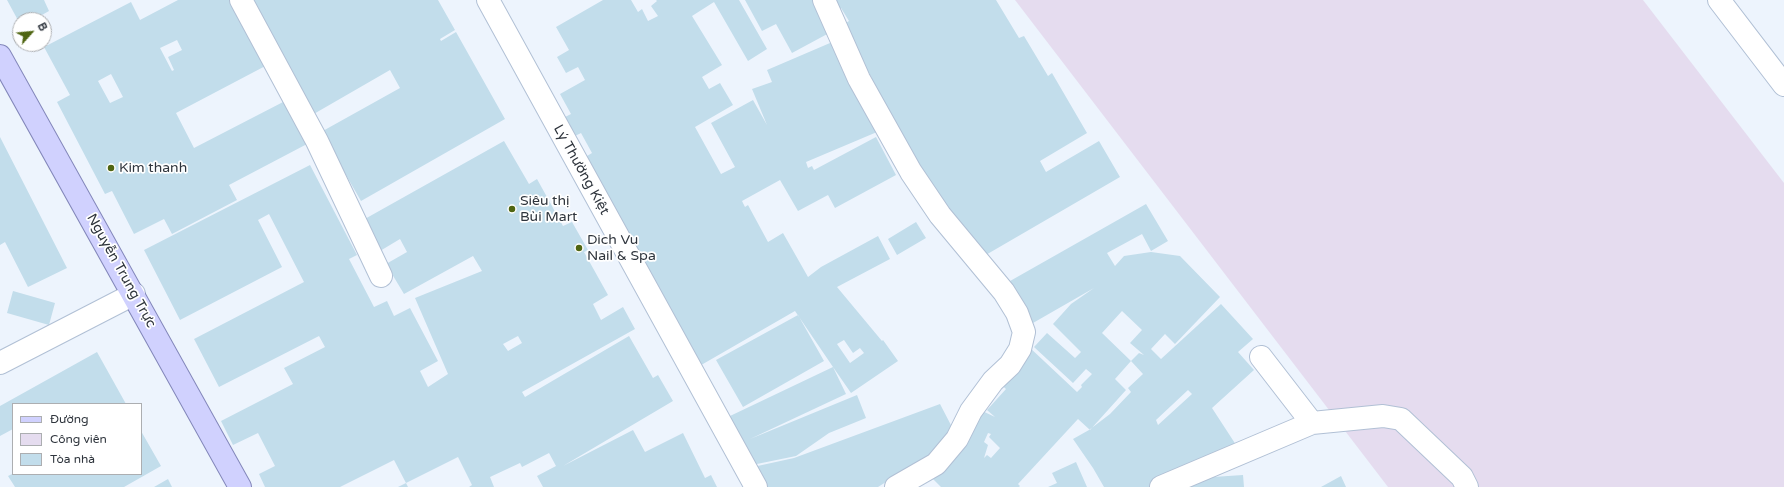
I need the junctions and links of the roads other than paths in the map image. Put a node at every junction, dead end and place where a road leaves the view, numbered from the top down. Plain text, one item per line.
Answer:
1 (241, 0) edge
2 (488, 0) edge
3 (824, 0) edge
4 (1719, 0) edge
5 (0, 56) edge
6 (1784, 85) edge
7 (381, 276) dead end
8 (134, 294) junction
9 (1262, 357) dead end
10 (0, 363) edge
11 (1312, 423) junction
12 (240, 487) edge
13 (756, 487) edge
14 (896, 487) edge
15 (1161, 487) edge
16 (1467, 487) edge

1 - 7 street
2 - 13 street, Lý Thường Kiệt
3 - 14 street
4 - 6 street
5 - 8 main road, Nguyễn Trung Trực
8 - 10 street
8 - 12 main road, Nguyễn Trung Trực
9 - 11 street
11 - 15 street
11 - 16 street

